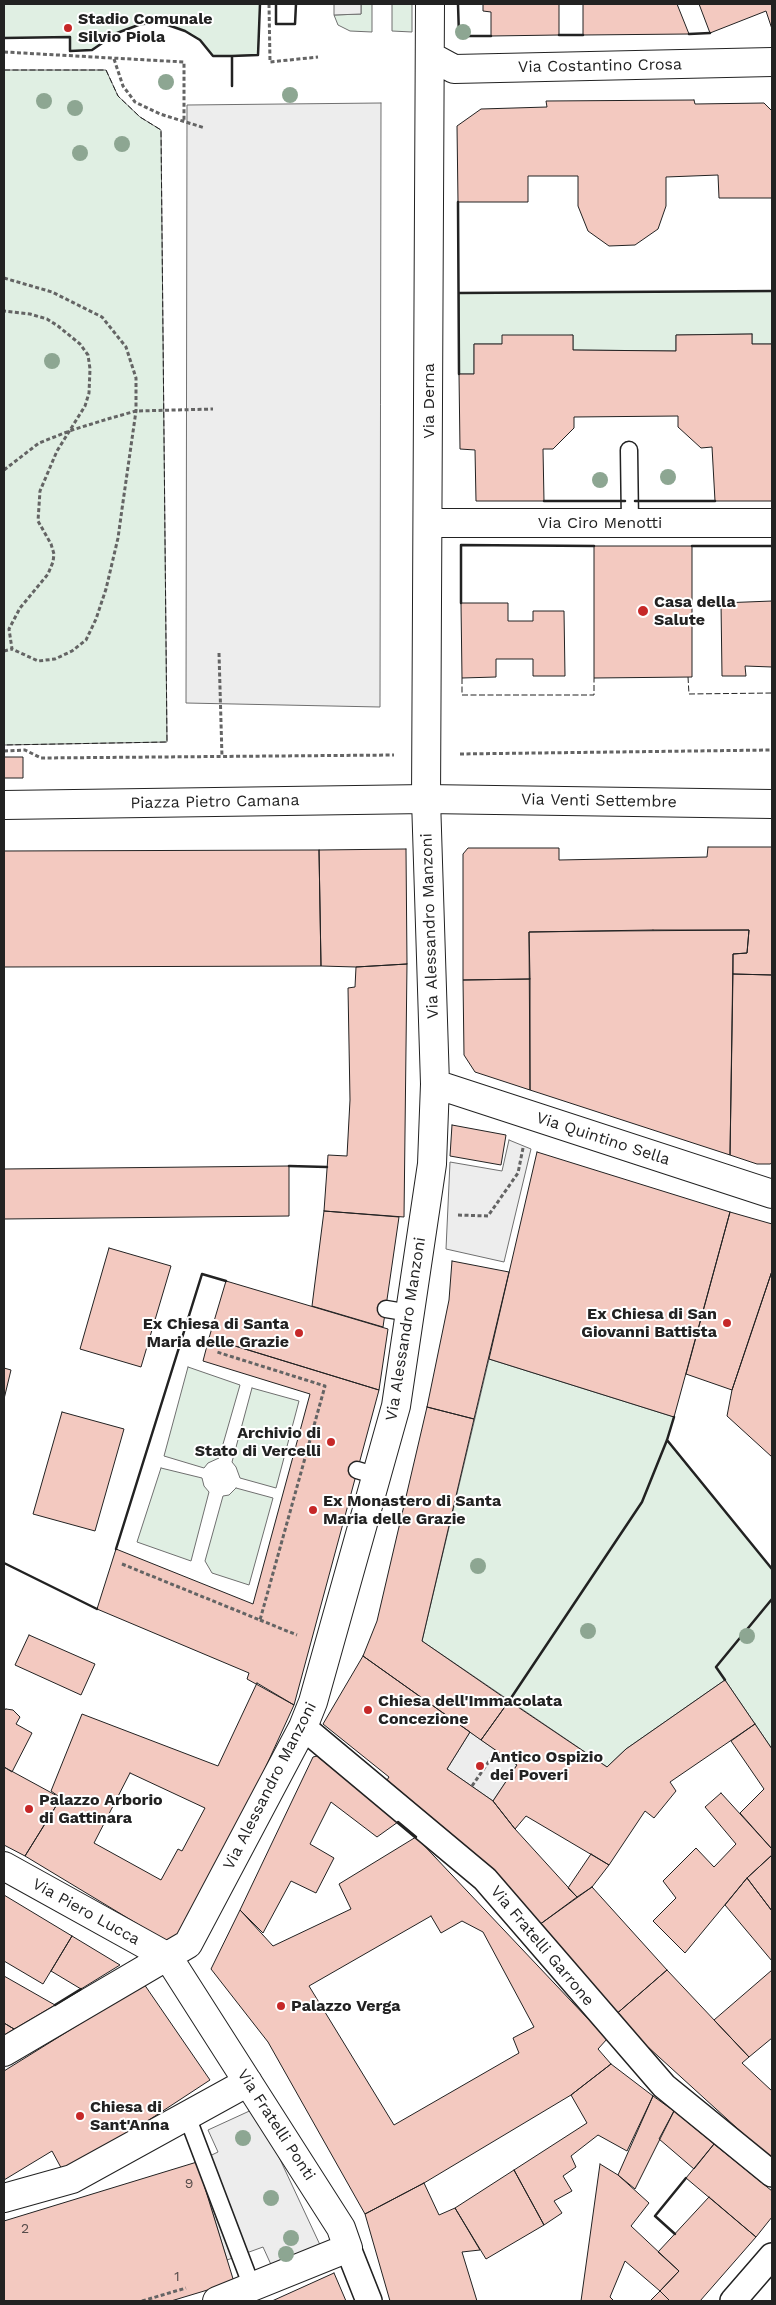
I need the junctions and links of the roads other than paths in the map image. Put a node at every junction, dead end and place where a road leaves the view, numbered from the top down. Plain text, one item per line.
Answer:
1 (430, 4) edge
2 (430, 56) junction
3 (772, 62) edge
4 (629, 450) dead end
5 (428, 523) junction
6 (630, 523) junction
7 (772, 523) edge
8 (426, 799) junction
9 (772, 804) edge
10 (4, 805) edge
11 (435, 1084) junction
12 (772, 1194) edge
13 (303, 1727) junction
14 (4, 1866) edge
15 (168, 1958) junction
16 (4, 2052) edge
17 (248, 2082) junction
18 (186, 2116) junction
19 (772, 2174) edge
20 (4, 2198) edge
21 (348, 2248) junction
22 (772, 2256) edge
23 (252, 2287) junction
24 (217, 2301) edge
25 (369, 2301) edge
26 (733, 2301) edge

1 - 2 street, Via Derna
2 - 3 street, Via Costantino Crosa
2 - 5 street, Via Derna
4 - 6 lane
5 - 6 street, Via Ciro Menotti
5 - 8 street, Via Derna
6 - 7 street, Via Ciro Menotti
8 - 9 street, Via Venti Settembre
8 - 10 street, Piazza Pietro Camana
8 - 11 street, Via Alessandro Manzoni
11 - 12 street, Via Quintino Sella
11 - 13 street, Via Alessandro Manzoni
13 - 15 street, Via Alessandro Manzoni
13 - 19 street, Via Fratelli Garrone
14 - 15 street, Via Piero Lucca
15 - 16 street, Via Alessandro Manzoni
15 - 17 street, Via Fratelli Ponti
17 - 18 street
17 - 21 street, Via Fratelli Ponti
18 - 20 street
18 - 23 lane
21 - 23 street
21 - 25 street, Via Fratelli Ponti
22 - 26 street
23 - 24 street

